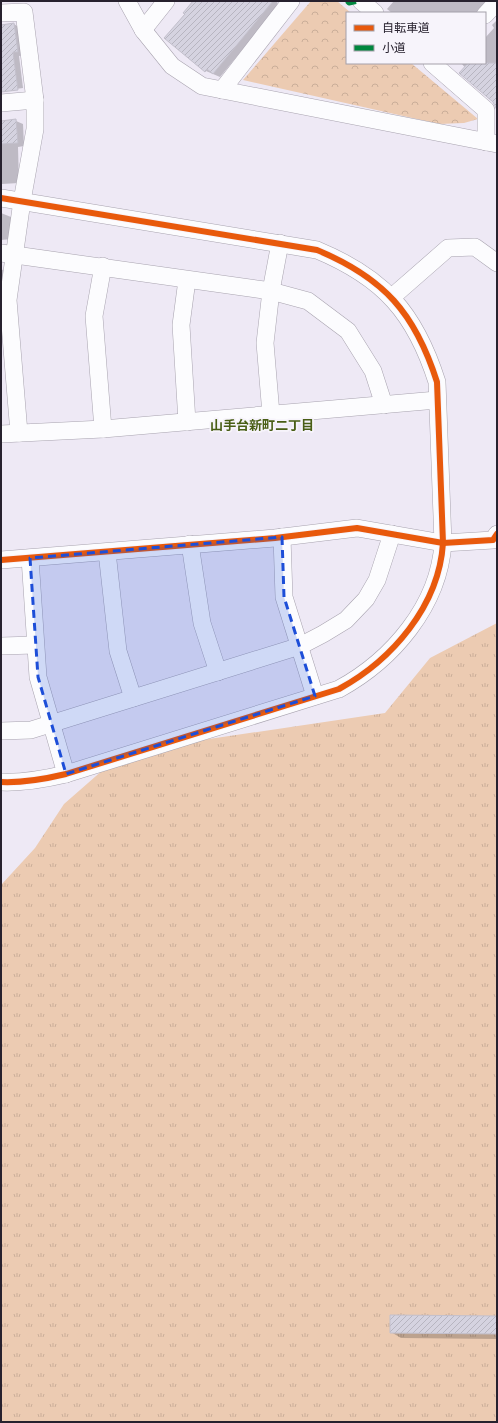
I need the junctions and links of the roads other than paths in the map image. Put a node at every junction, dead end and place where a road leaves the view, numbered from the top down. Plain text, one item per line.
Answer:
1 (127, 1) edge
2 (166, 1) edge
3 (291, 1) edge
4 (361, 1) edge
5 (497, 2) edge
6 (374, 12) edge
7 (1, 13) edge
8 (486, 14) edge
9 (143, 30) junction
10 (437, 65) edge
11 (222, 90) junction
12 (35, 100) junction
13 (1, 103) edge
14 (494, 139) edge
15 (1, 198) edge
16 (22, 201) junction
17 (280, 243) junction
18 (8, 253) edge
19 (497, 263) edge
20 (103, 266) junction
21 (188, 280) junction
22 (271, 291) junction
23 (392, 297) junction
24 (6, 335) edge
25 (438, 400) junction
26 (384, 405) junction
27 (271, 414) junction
28 (188, 422) junction
29 (103, 428) junction
30 (19, 433) junction
31 (1, 434) edge
32 (392, 534) junction
33 (497, 534) edge
34 (282, 537) junction
35 (443, 543) junction
36 (190, 544) junction
37 (107, 552) junction
38 (30, 558) junction
39 (1, 560) edge
40 (35, 644) junction
41 (1, 646) edge
42 (300, 646) junction
43 (218, 672) junction
44 (315, 696) junction
45 (133, 698) junction
46 (52, 724) junction
47 (1, 731) edge
48 (66, 774) junction
49 (1, 782) edge

1 - 9 street
2 - 9 street
3 - 11 street
4 - 6 street
5 - 8 street
7 - 12 street
9 - 11 street
10 - 14 street
11 - 14 street
12 - 13 street
12 - 16 street
15 - 16 street
16 - 17 street
16 - 18 street
17 - 22 street
17 - 23 street
18 - 20 street
18 - 24 street
19 - 23 street
20 - 21 street
20 - 29 street
21 - 22 street
21 - 28 street
22 - 26 street
22 - 27 street
23 - 25 street
24 - 30 street
25 - 26 street
25 - 35 street
26 - 27 street
27 - 28 street
28 - 29 street
29 - 30 street
30 - 31 street
32 - 34 street
32 - 35 street
32 - 42 street
33 - 35 street
34 - 36 street
34 - 42 street
35 - 44 street
36 - 37 street
36 - 43 street
37 - 38 street
37 - 45 street
38 - 39 street
38 - 40 street
40 - 41 street
40 - 46 street
42 - 43 street
42 - 44 street
43 - 45 street
44 - 48 street
45 - 46 street
46 - 47 street
46 - 48 street
48 - 49 street

